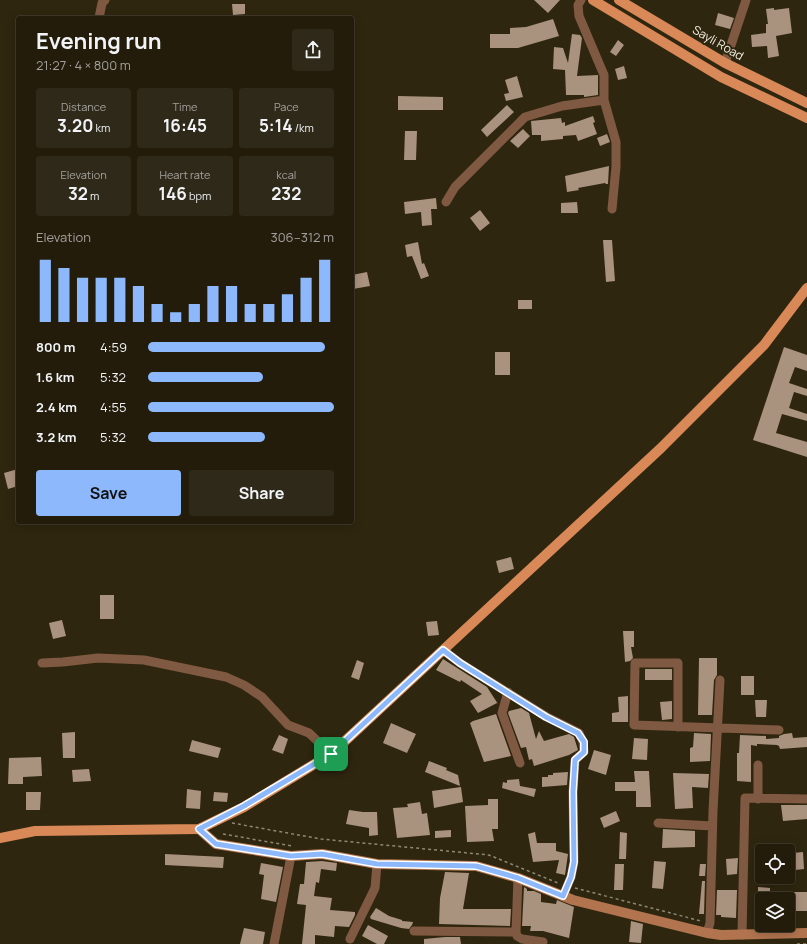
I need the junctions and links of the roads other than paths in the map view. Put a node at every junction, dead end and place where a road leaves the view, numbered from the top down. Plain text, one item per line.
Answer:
1 (105, 0) edge
2 (581, 0) edge
3 (593, 0) edge
4 (619, 0) edge
5 (746, 0) edge
6 (99, 16) edge
7 (725, 64) junction
8 (604, 100) junction
9 (807, 103) edge
10 (807, 118) edge
11 (446, 202) dead end
12 (612, 209) dead end
13 (807, 288) edge
14 (443, 650) junction
15 (42, 663) dead end
16 (720, 680) dead end
17 (508, 692) junction
18 (678, 727) junction
19 (717, 728) junction
20 (780, 730) dead end
21 (331, 754) junction
22 (520, 763) dead end
23 (758, 765) dead end
24 (758, 799) junction
25 (807, 799) edge
26 (658, 823) dead end
27 (712, 826) junction
28 (199, 829) junction
29 (0, 838) edge
30 (291, 856) junction
31 (377, 864) junction
32 (518, 878) junction
33 (563, 896) junction
34 (414, 931) dead end
35 (516, 932) junction
36 (707, 933) junction
37 (807, 933) edge
38 (744, 938) edge
39 (350, 939) dead end
40 (543, 942) dead end
41 (274, 944) edge

1 - 6 street
2 - 8 street
3 - 10 main road
4 - 7 main road, Sayli Road
5 - 7 street
7 - 9 main road, Sayli Road
8 - 11 street
8 - 12 street
13 - 14 main road
14 - 17 street
14 - 21 main road
15 - 21 street
16 - 19 street
17 - 22 street
17 - 33 street
18 - 18 street
18 - 19 street
19 - 20 street
19 - 27 street
21 - 28 main road
23 - 24 street
24 - 25 street
24 - 38 street
26 - 27 street
27 - 36 street
28 - 29 main road
28 - 30 main road
30 - 31 main road
30 - 41 street
31 - 32 main road
31 - 39 street
32 - 33 main road
32 - 35 street
33 - 36 main road
34 - 35 street
35 - 40 street
36 - 38 main road
37 - 38 main road

